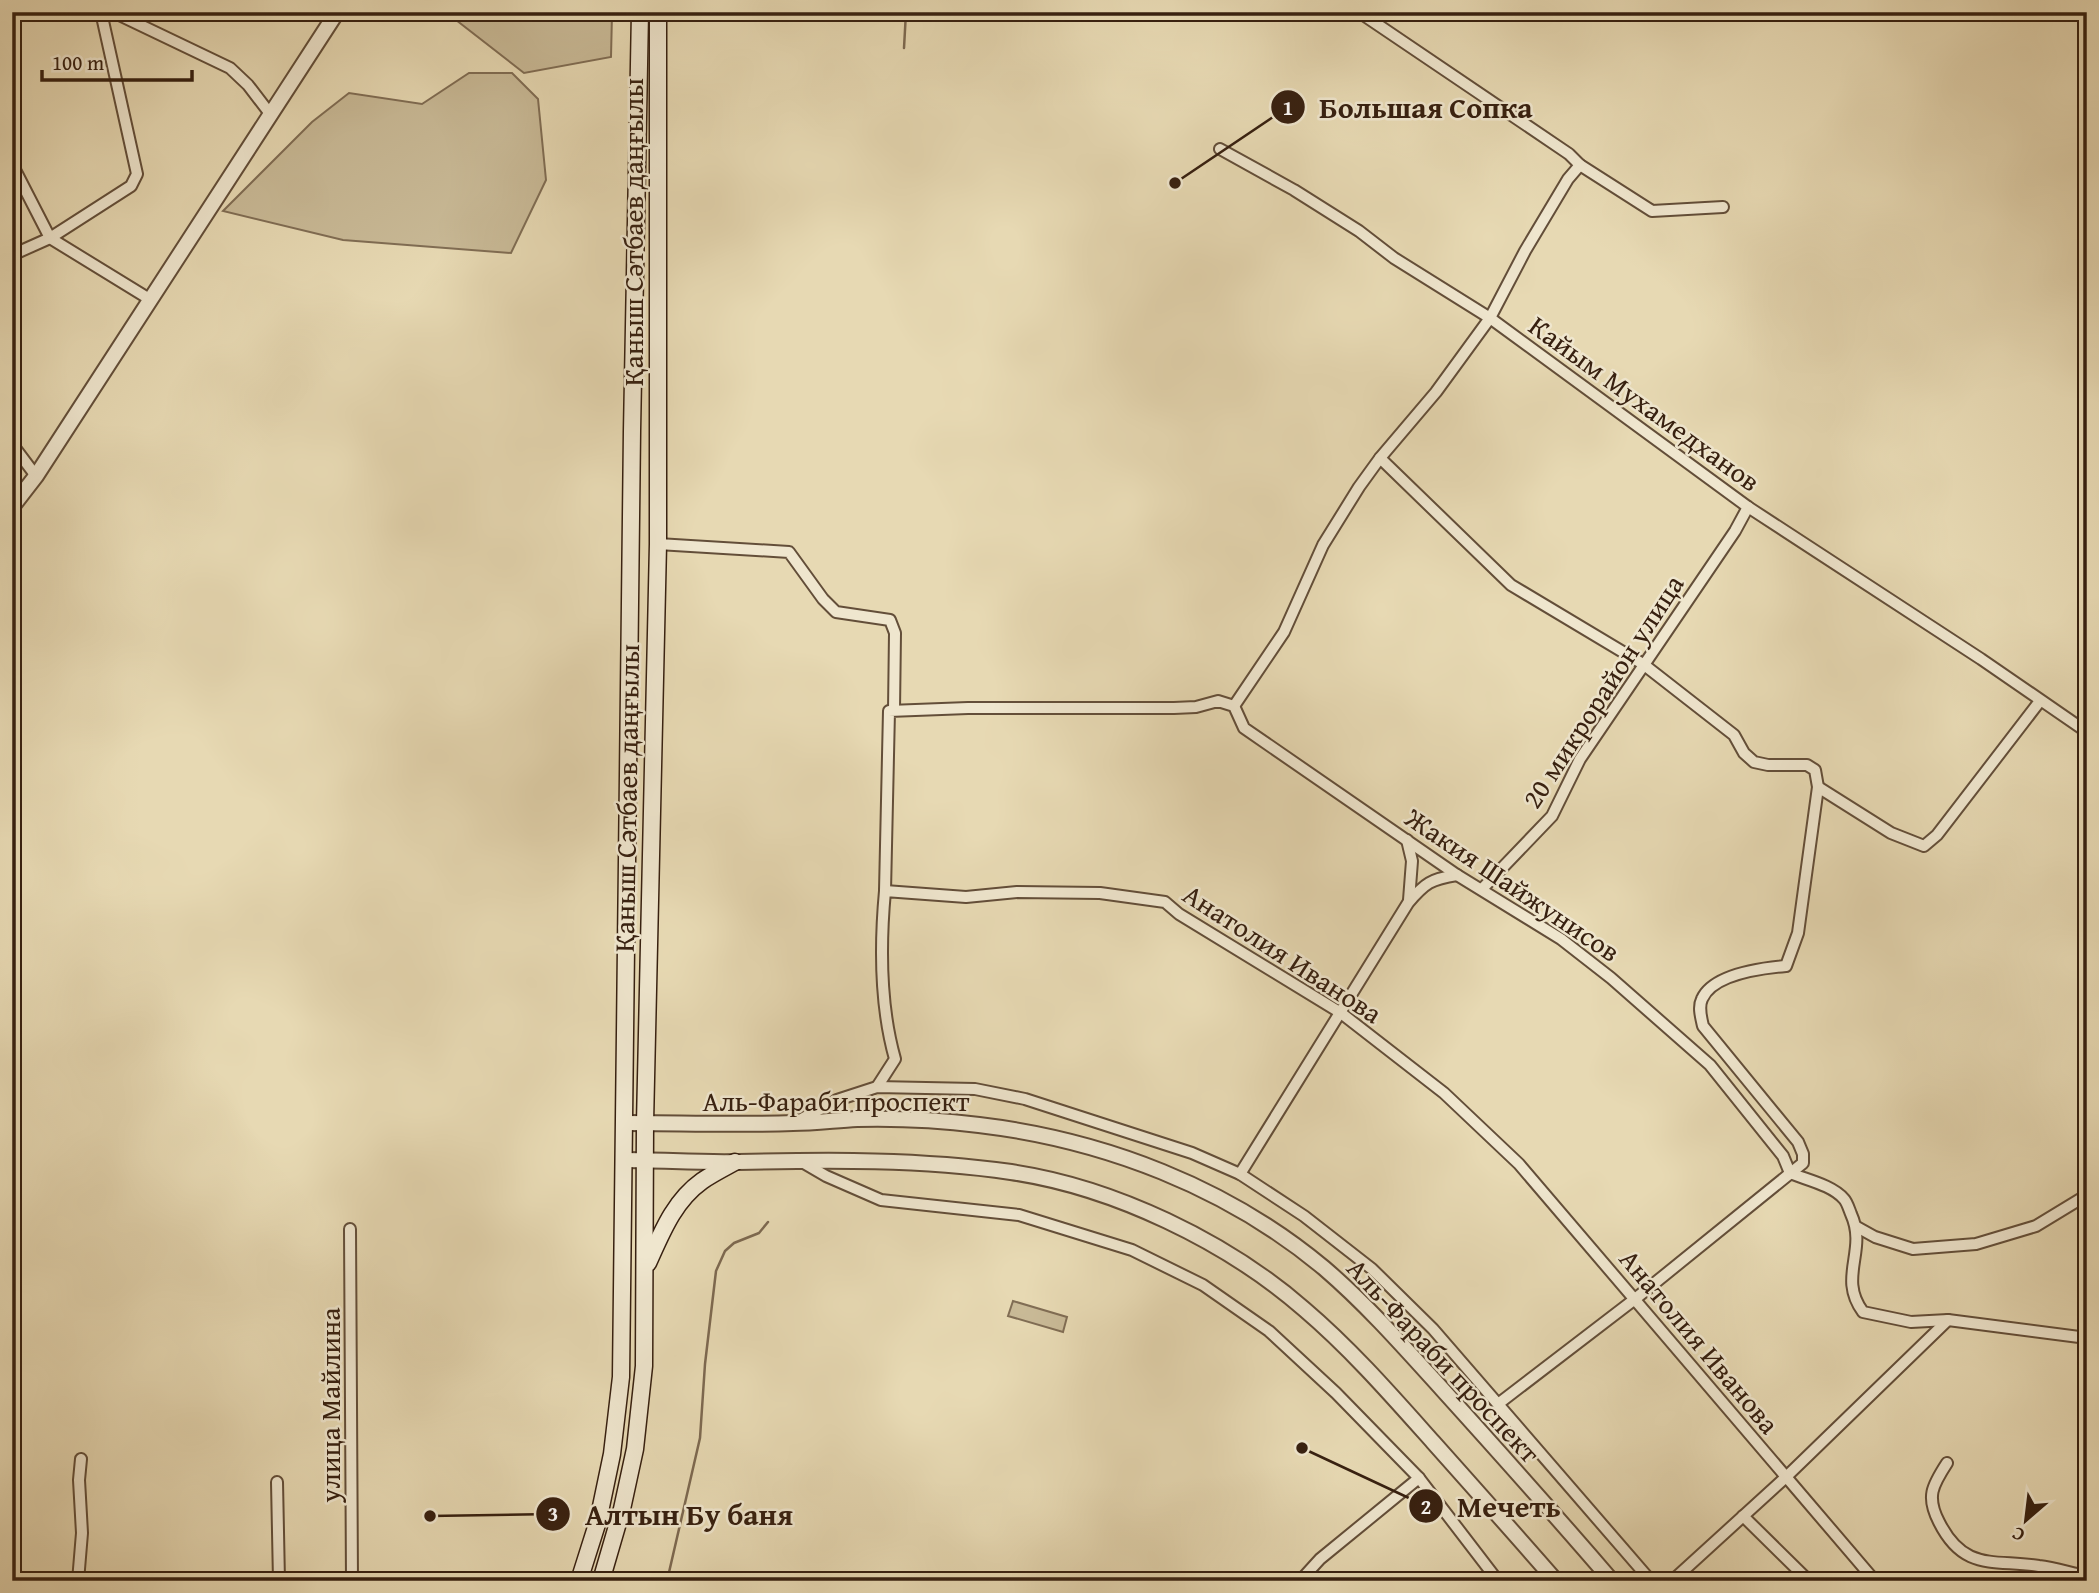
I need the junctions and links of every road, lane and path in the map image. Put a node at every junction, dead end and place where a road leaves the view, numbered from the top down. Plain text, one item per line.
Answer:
1 (101, 12) edge
2 (113, 12) edge
3 (337, 12) edge
4 (640, 12) edge
5 (658, 12) edge
6 (1359, 12) edge
7 (271, 115) junction
8 (1220, 149) dead end
9 (12, 164) edge
10 (1580, 165) junction
11 (1723, 207) dead end
12 (50, 238) junction
13 (12, 254) edge
14 (151, 300) junction
15 (1490, 318) junction
16 (12, 444) edge
17 (1380, 458) junction
18 (36, 476) junction
19 (12, 507) edge
20 (1748, 507) junction
21 (658, 544) junction
22 (1643, 664) junction
23 (2040, 701) junction
24 (1234, 706) junction
25 (891, 710) junction
26 (2087, 732) edge
27 (1818, 787) junction
28 (1407, 840) junction
29 (1457, 875) junction
30 (1482, 889) junction
31 (885, 891) junction
32 (1408, 903) junction
33 (1341, 1013) junction
34 (877, 1087) junction
35 (624, 1123) junction
36 (645, 1123) junction
37 (793, 1124) junction
38 (624, 1160) junction
39 (646, 1160) junction
40 (800, 1160) junction
41 (736, 1162) junction
42 (1790, 1173) junction
43 (1240, 1174) junction
44 (2087, 1195) edge
45 (1857, 1227) junction
46 (350, 1229) dead end
47 (646, 1268) junction
48 (1635, 1299) junction
49 (1948, 1320) junction
50 (2087, 1338) edge
51 (1498, 1404) junction
52 (81, 1459) dead end
53 (1947, 1464) dead end
54 (1786, 1477) junction
55 (1419, 1478) junction
56 (277, 1482) dead end
57 (1743, 1516) junction
58 (2087, 1576) edge
59 (78, 1581) edge
60 (279, 1581) edge
61 (352, 1581) edge
62 (579, 1581) edge
63 (601, 1581) edge
64 (1300, 1581) edge
65 (1498, 1581) edge
66 (1556, 1581) edge
67 (1612, 1581) edge
68 (1651, 1581) edge
69 (1672, 1581) edge
70 (1809, 1581) edge
71 (1875, 1581) edge

1 - 12 street
2 - 7 street
3 - 7 street
4 - 35 main road, Қаныш Сәтбаев даңғылы
5 - 21 main road, Қаныш Сәтбаев даңғылы
6 - 10 street
7 - 14 street
8 - 15 street, Кайым Мухамедханов
9 - 12 street
10 - 11 street
10 - 15 street
12 - 13 street
12 - 14 street
14 - 18 street
15 - 17 street
15 - 20 street, Кайым Мухамедханов
16 - 18 street
17 - 22 street
17 - 24 street
18 - 19 street
20 - 22 street, 20 микрорайон улица
20 - 23 street, Кайым Мухамедханов
21 - 25 street
21 - 36 main road, Қаныш Сәтбаев даңғылы
22 - 27 street
22 - 30 street, 20 микрорайон улица
23 - 26 street, Кайым Мухамедханов
23 - 27 street
24 - 25 street
24 - 28 street, Жакия Шайжунисов
25 - 31 street
27 - 42 street
28 - 29 street, Жакия Шайжунисов
28 - 32 street
29 - 30 street, Жакия Шайжунисов
29 - 32 street
30 - 42 street, Жакия Шайжунисов
31 - 33 street, Анатолия Иванова
31 - 34 street
32 - 33 street
33 - 43 street
33 - 48 street, Анатолия Иванова
34 - 37 street
34 - 43 street
35 - 36 street, Аль-Фараби проспект
35 - 38 main road, Қаныш Сәтбаев даңғылы
36 - 37 street, Аль-Фараби проспект
36 - 39 main road, Қаныш Сәтбаев даңғылы
37 - 67 street, Аль-Фараби проспект
38 - 39 street
38 - 62 main road, Қаныш Сәтбаев даңғылы
39 - 41 street
39 - 47 main road, Қаныш Сәтбаев даңғылы
40 - 41 street
40 - 55 street
40 - 66 street
41 - 47 main road
42 - 45 street
42 - 48 street
43 - 51 street
44 - 45 street
45 - 49 street
46 - 61 street, улица Майлина
47 - 63 main road, Қаныш Сәтбаев даңғылы
48 - 51 street
48 - 54 street, Анатолия Иванова
49 - 50 street
49 - 54 street
51 - 68 street
52 - 59 street
53 - 58 street
54 - 57 street
54 - 71 street, Анатолия Иванова
55 - 64 street
55 - 65 street
56 - 60 street
57 - 69 street
57 - 70 street

